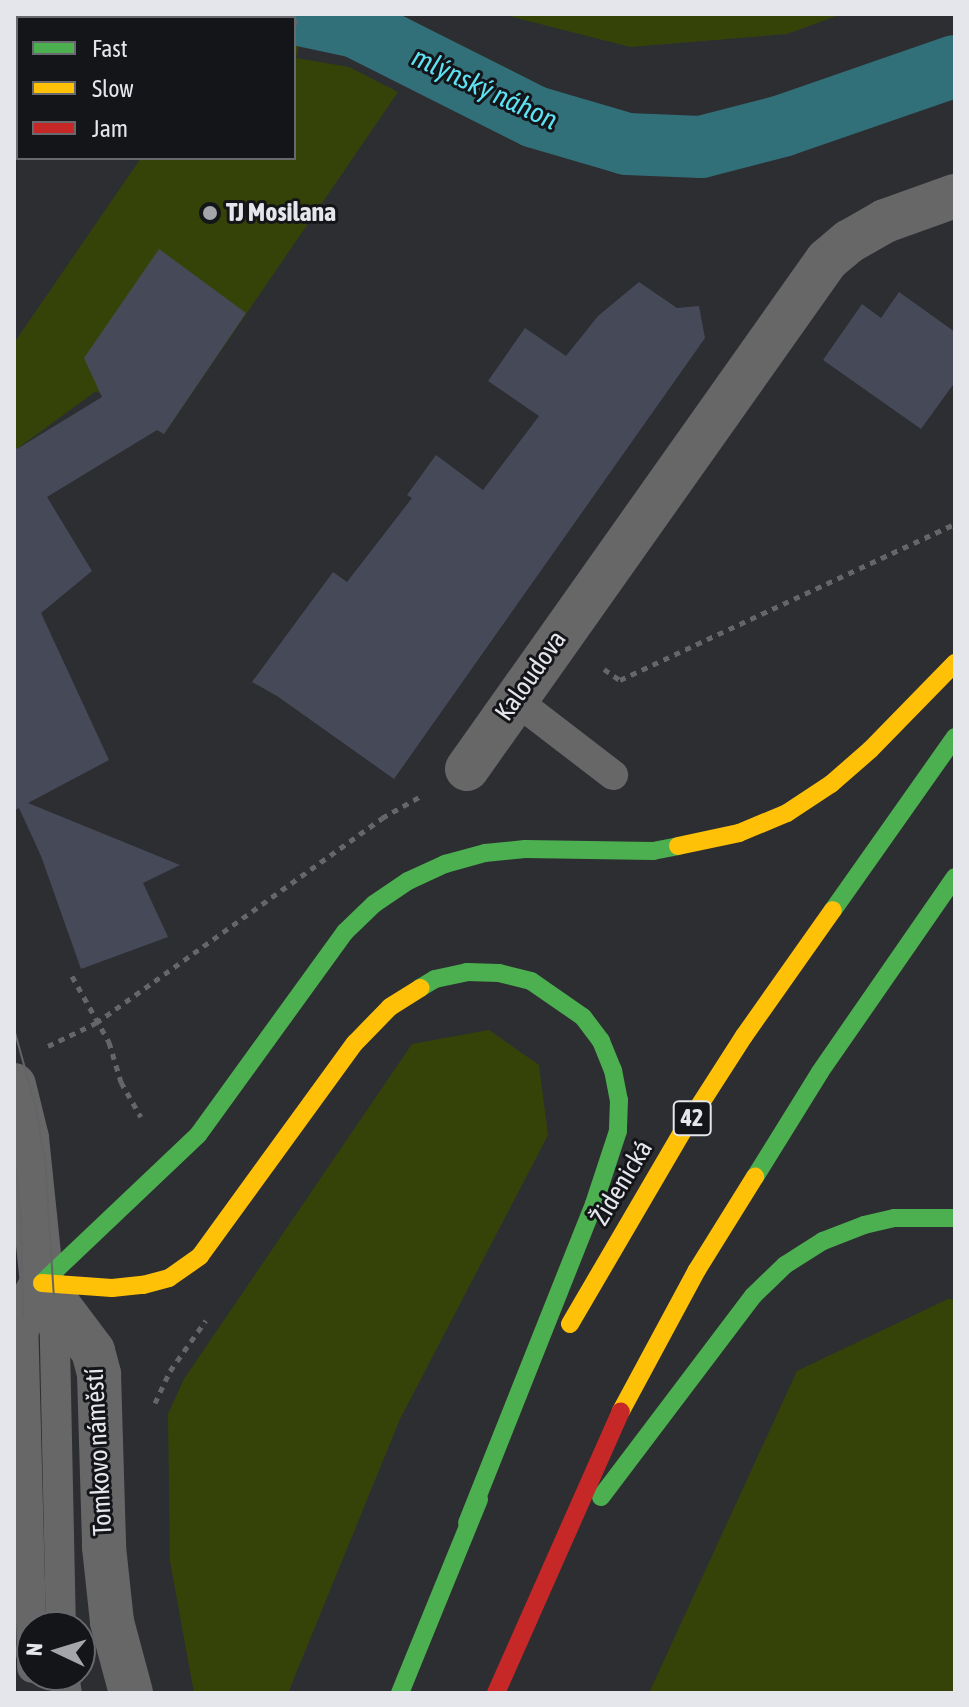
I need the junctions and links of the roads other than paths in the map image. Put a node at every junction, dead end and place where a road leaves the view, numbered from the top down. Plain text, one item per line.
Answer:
1 (955, 196) edge
2 (955, 663) edge
3 (514, 699) junction
4 (955, 737) edge
5 (467, 769) road end
6 (613, 775) dead end
7 (955, 877) edge
8 (25, 1069) edge
9 (955, 1218) edge
10 (29, 1303) edge
11 (467, 1523) junction
12 (550, 1566) junction
13 (32, 1611) edge
14 (59, 1611) edge
15 (402, 1689) edge
16 (131, 1693) edge
17 (496, 1693) edge

1 - 3 street, Kaloudova
2 - 10 highway
3 - 5 street, Kaloudova
3 - 6 lane
4 - 11 highway, Židenická / 42
7 - 12 highway
8 - 10 street
9 - 12 highway
10 - 11 highway
10 - 13 lane
10 - 14 lane
10 - 16 street, Tomkovo náměstí
11 - 15 highway, Židenická / 42
12 - 17 highway

